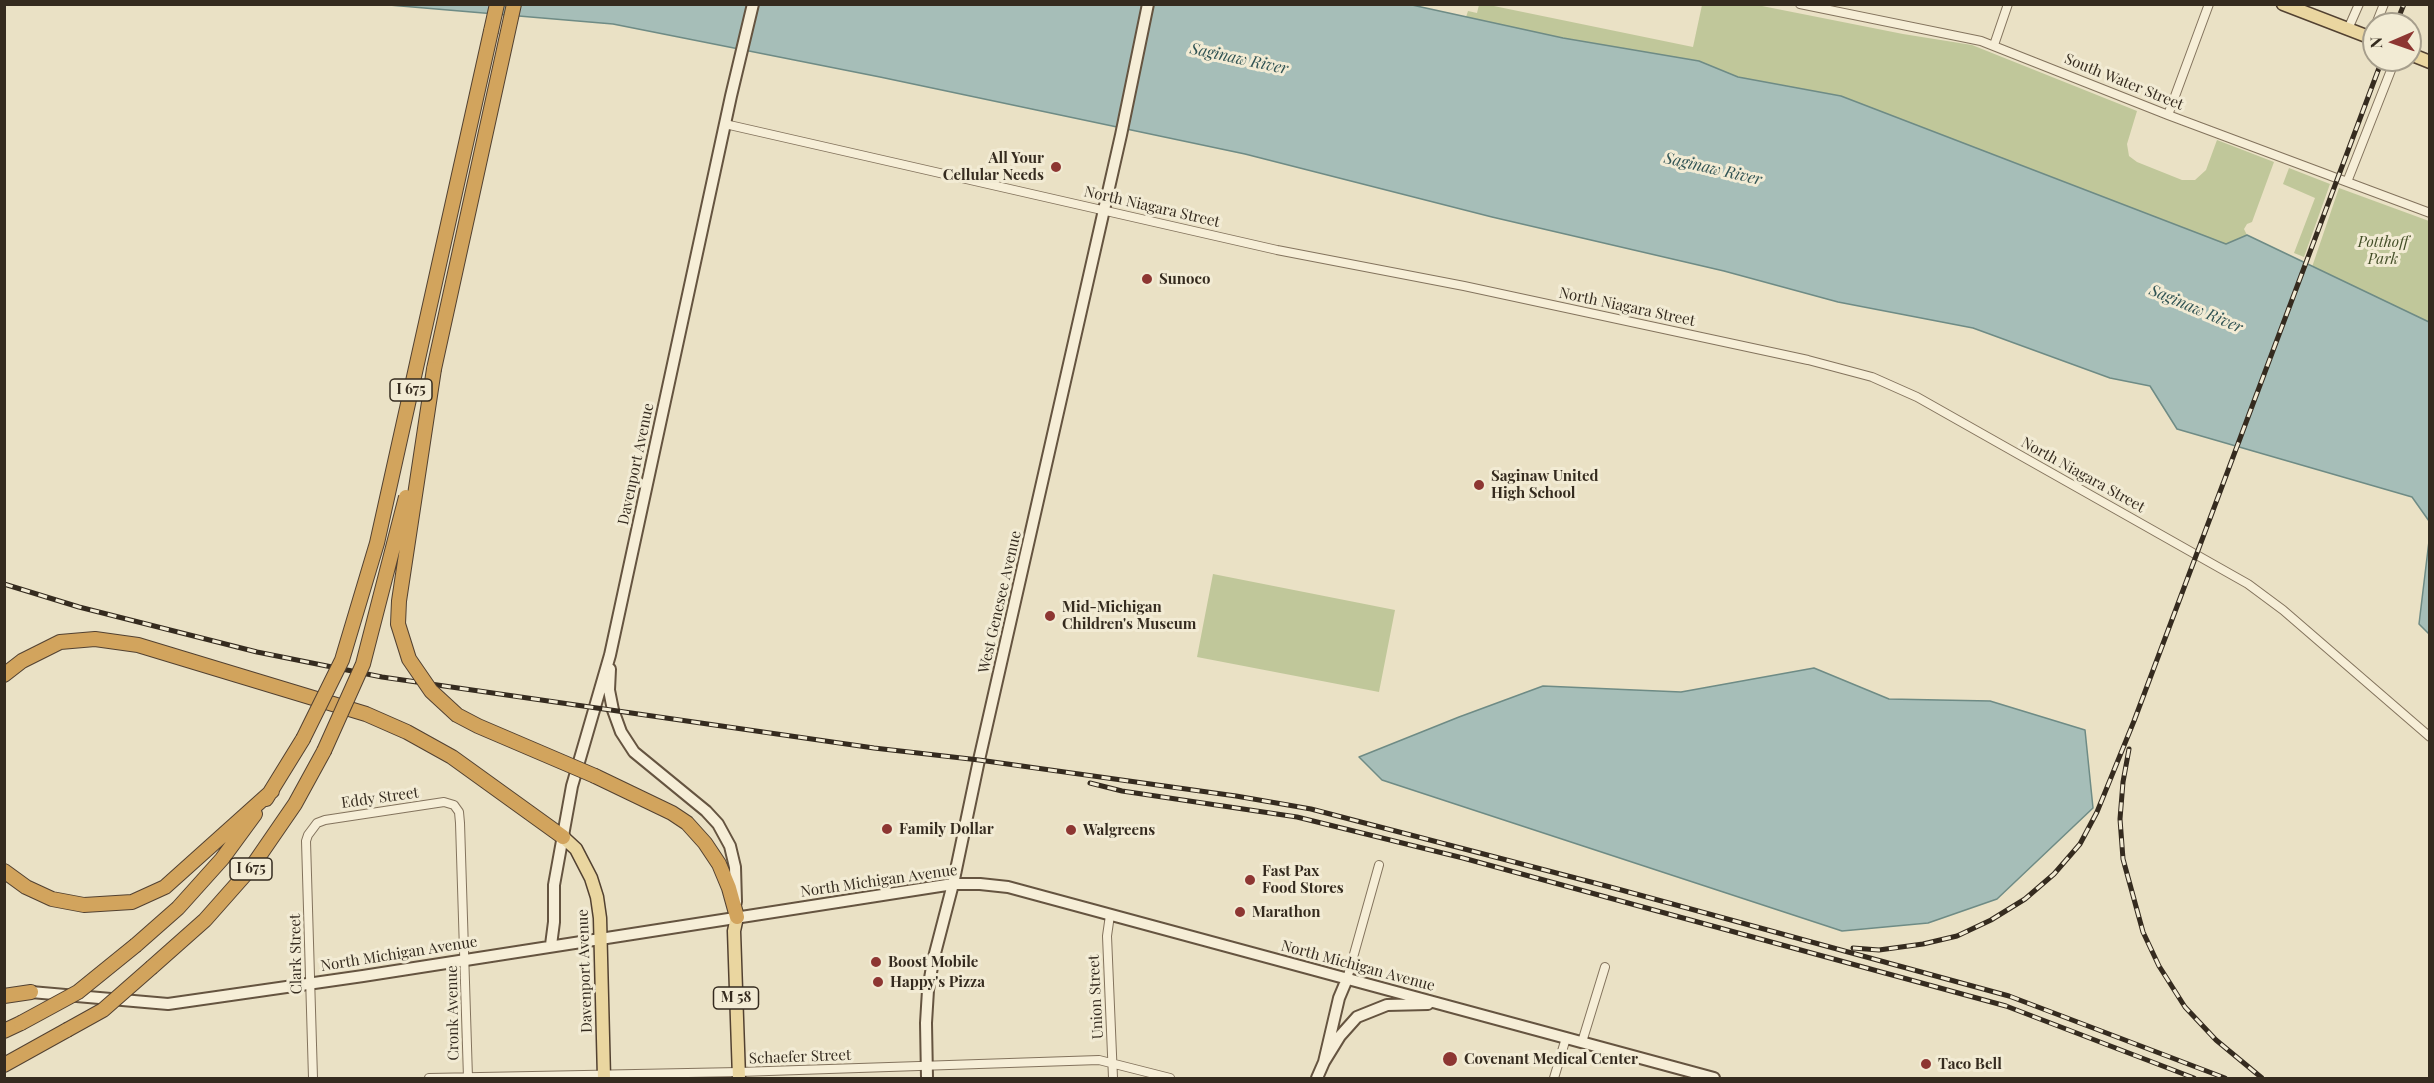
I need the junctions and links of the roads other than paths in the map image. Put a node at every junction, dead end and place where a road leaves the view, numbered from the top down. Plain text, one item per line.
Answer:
1 (497, 4) edge
2 (514, 4) edge
3 (753, 4) edge
4 (1148, 4) edge
5 (1800, 4) edge
6 (2008, 4) edge
7 (2209, 4) edge
8 (2283, 4) edge
9 (2359, 4) edge
10 (2348, 29) junction
11 (2362, 32) edge
12 (1994, 45) junction
13 (2390, 72) edge
14 (2168, 115) junction
15 (725, 124) junction
16 (2347, 182) junction
17 (1103, 210) junction
18 (2430, 213) edge
19 (434, 369) junction
20 (610, 655) junction
21 (4, 675) edge
22 (2430, 737) edge
23 (272, 792) junction
24 (454, 805) joint
25 (311, 829) joint
26 (563, 837) junction
27 (1378, 865) dead end
28 (4, 871) edge
29 (953, 884) junction
30 (1110, 915) junction
31 (736, 917) junction
32 (601, 938) junction
33 (551, 945) junction
34 (465, 958) junction
35 (1605, 967) dead end
36 (1347, 979) junction
37 (310, 983) junction
38 (31, 993) joint
39 (4, 996) edge
40 (1440, 1004) junction
41 (4, 1031) edge
42 (1566, 1038) junction
43 (1582, 1042) junction
44 (1112, 1062) junction
45 (1324, 1062) junction
46 (4, 1065) edge
47 (927, 1066) junction
48 (739, 1075) edge
49 (604, 1076) edge
50 (313, 1078) edge
51 (429, 1078) edge
52 (468, 1078) edge
53 (927, 1078) edge
54 (1113, 1078) edge
55 (1170, 1078) edge
56 (1317, 1078) edge
57 (1554, 1078) edge
58 (1714, 1078) edge

1 - 23 highway, I 675, bridge
2 - 19 highway, I 675
3 - 15 main road, Davenport Avenue
4 - 17 main road, West Genesee Avenue
5 - 12 street, South Water Street
6 - 12 street
7 - 14 street
8 - 10 main road
9 - 10 street
10 - 11 main road
12 - 14 street, South Water Street
13 - 16 street
14 - 16 street, South Water Street
15 - 17 street, North Niagara Street
15 - 20 main road, Davenport Avenue
16 - 18 street, South Water Street
17 - 22 street, North Niagara Street
17 - 29 main road, West Genesee Avenue
19 - 31 highway, bridge
19 - 46 highway, I 675, bridge
20 - 26 main road, Davenport Avenue
20 - 31 main road
21 - 26 highway
23 - 28 highway
23 - 41 highway, I 675, bridge
24 - 25 street, Eddy Street
24 - 34 street, Cronk Avenue
25 - 37 street, Clark Street
26 - 32 main road, Davenport Avenue
26 - 33 main road, Davenport Avenue
27 - 36 street
29 - 30 main road, North Michigan Avenue
29 - 31 main road, North Michigan Avenue
29 - 47 main road, West Genesee Avenue
30 - 36 main road, North Michigan Avenue
30 - 44 street, Union Street
31 - 32 main road, North Michigan Avenue
31 - 48 main road, M 58
32 - 33 main road, North Michigan Avenue
32 - 49 main road, Davenport Avenue
33 - 34 main road, North Michigan Avenue
34 - 37 main road, North Michigan Avenue
34 - 52 street, Cronk Avenue
35 - 43 street
36 - 40 main road, North Michigan Avenue
36 - 45 main road
37 - 38 main road, North Michigan Avenue
37 - 50 street, Clark Street
38 - 39 highway
40 - 42 main road, North Michigan Avenue
40 - 45 main road
42 - 43 main road, North Michigan Avenue
42 - 57 street
43 - 58 main road, North Michigan Avenue
44 - 47 street, Schaefer Street
44 - 54 street, Union Street
44 - 55 street, Schaefer Street
45 - 56 main road
47 - 48 street, Schaefer Street
47 - 53 main road, West Genesee Avenue
48 - 49 street, Schaefer Street
49 - 52 street, Schaefer Street
51 - 52 street, Schaefer Street

